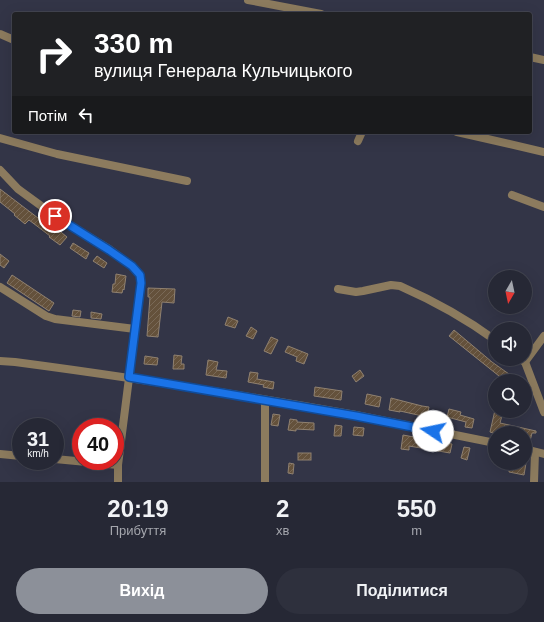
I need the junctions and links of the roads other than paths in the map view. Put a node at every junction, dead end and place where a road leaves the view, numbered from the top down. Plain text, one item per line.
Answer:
1 (248, 0) edge
2 (311, 12) edge
3 (0, 34) edge
4 (12, 39) edge
5 (532, 57) edge
6 (544, 60) edge
7 (361, 134) edge
8 (466, 134) edge
9 (0, 138) edge
10 (358, 141) dead end
11 (544, 152) edge
12 (0, 170) edge
13 (187, 181) dead end
14 (512, 195) dead end
15 (544, 207) edge
16 (0, 287) edge
17 (338, 289) dead end
18 (135, 329) junction
19 (488, 335) edge
20 (544, 336) edge
21 (532, 350) edge
22 (0, 361) edge
23 (524, 366) edge
24 (129, 377) junction
25 (265, 400) junction
26 (544, 412) edge
27 (124, 418) edge
28 (488, 443) edge
29 (532, 451) edge
30 (535, 452) junction
31 (0, 454) edge
32 (544, 454) edge
33 (12, 455) edge
34 (118, 470) edge
35 (118, 482) edge
36 (265, 482) edge
37 (534, 482) edge

1 - 2 street
3 - 4 street
5 - 6 street
7 - 10 street
8 - 11 street
9 - 13 street
12 - 18 street
14 - 15 street
16 - 18 street
17 - 19 street
18 - 24 street
20 - 21 street
22 - 24 street
23 - 26 street
24 - 25 street
24 - 27 street
25 - 28 street
25 - 36 street
29 - 30 street
30 - 32 street
30 - 37 street
31 - 33 street
34 - 35 street

